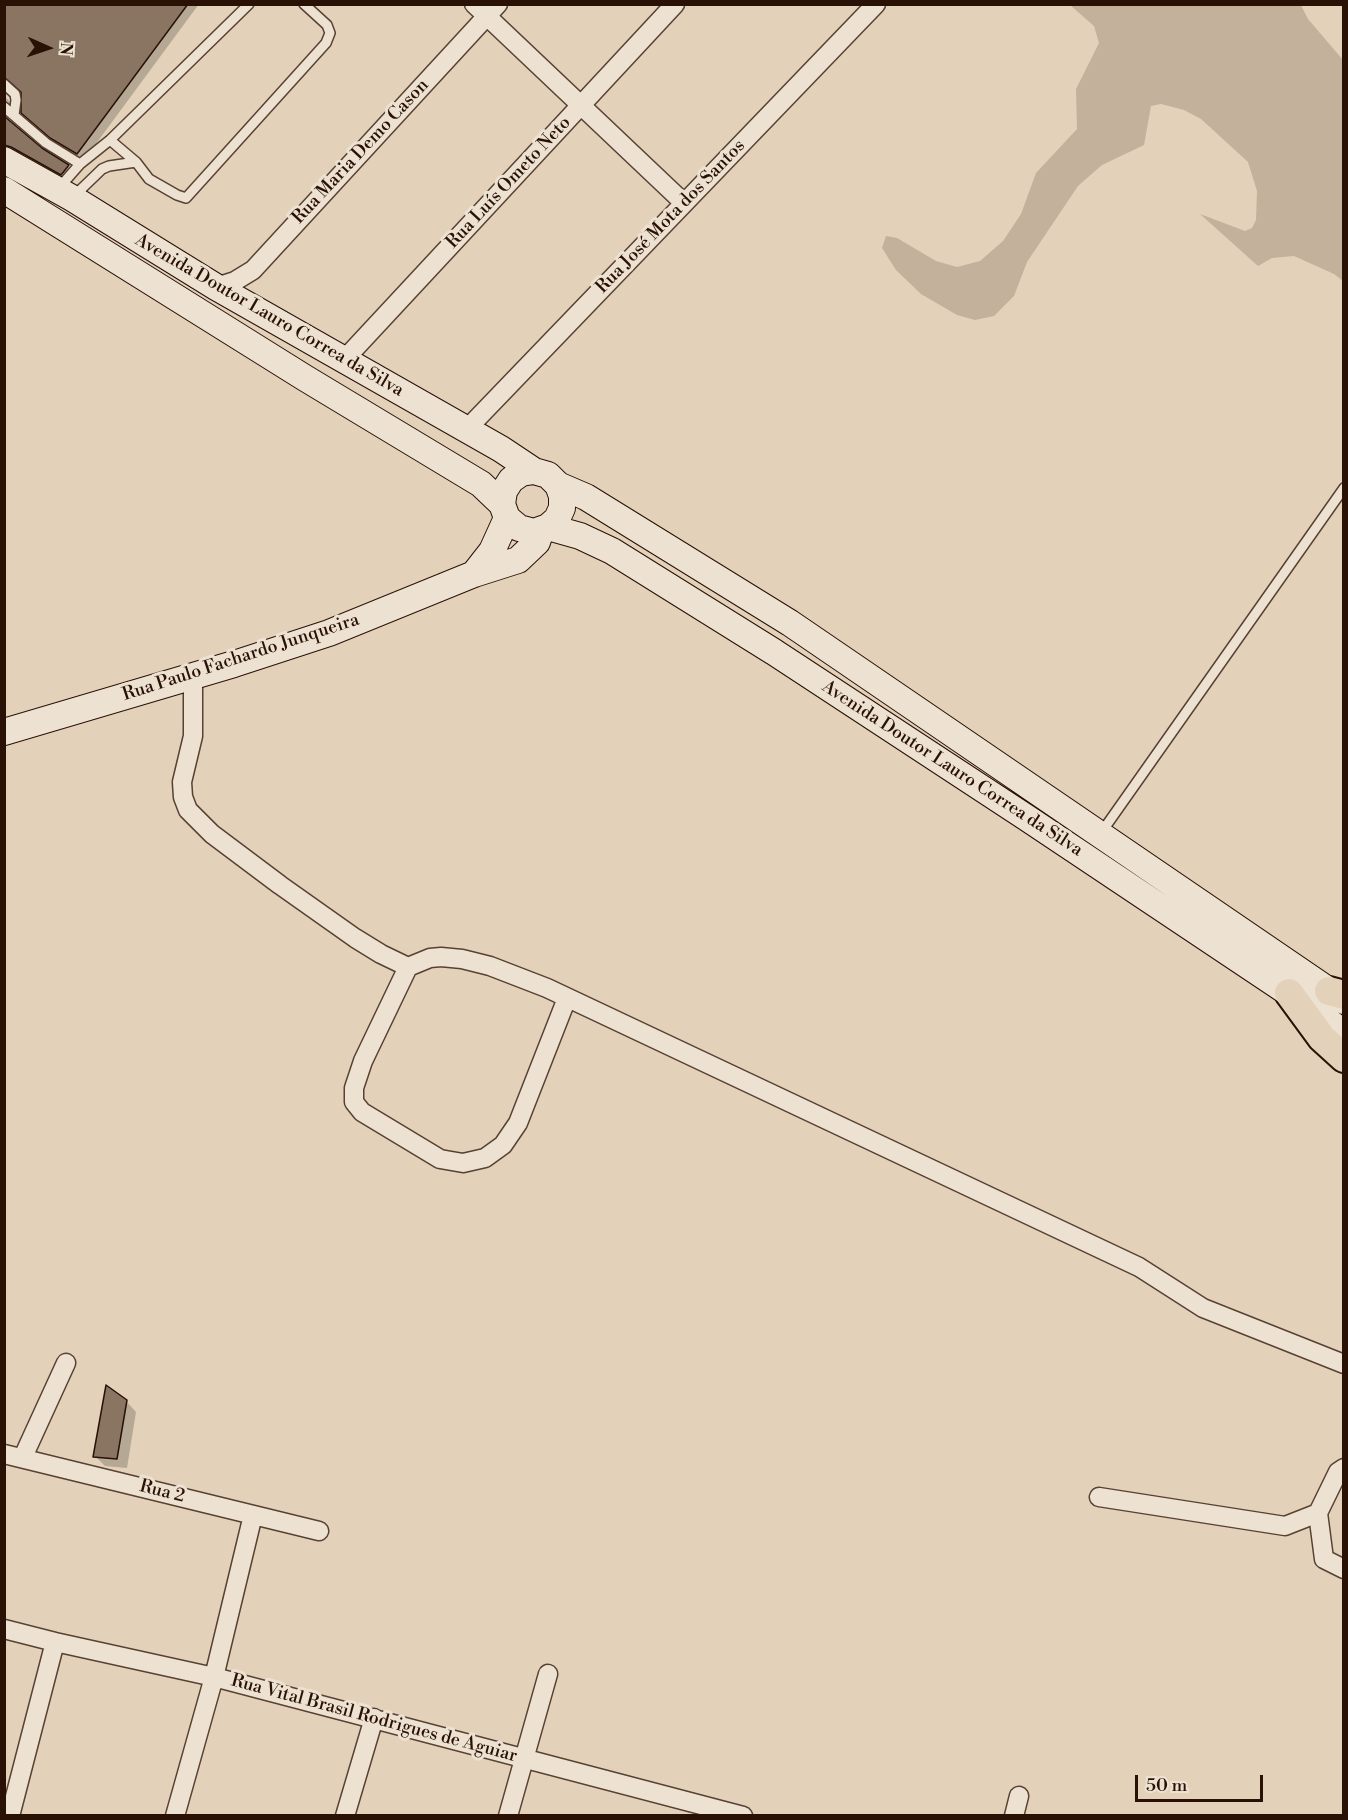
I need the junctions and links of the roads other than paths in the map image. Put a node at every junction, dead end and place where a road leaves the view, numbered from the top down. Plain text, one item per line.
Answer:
1 (249, 4) edge
2 (303, 4) edge
3 (675, 4) edge
4 (876, 4) edge
5 (486, 8) edge
6 (4, 84) edge
7 (581, 106) junction
8 (4, 107) edge
9 (14, 115) junction
10 (110, 140) junction
11 (4, 160) edge
12 (136, 162) junction
13 (80, 164) junction
14 (4, 190) edge
15 (65, 194) junction
16 (684, 203) junction
17 (216, 287) junction
18 (343, 361) junction
19 (466, 430) junction
20 (534, 471) junction
21 (558, 485) junction
22 (1344, 488) edge
23 (505, 511) junction
24 (545, 529) junction
25 (474, 574) junction
26 (193, 676) junction
27 (4, 732) edge
28 (1100, 835) junction
29 (408, 967) junction
30 (1289, 993) junction
31 (1339, 996) edge
32 (567, 998) junction
33 (1344, 1033) edge
34 (1344, 1058) edge
35 (66, 1363) dead end
36 (1344, 1364) edge
37 (4, 1454) edge
38 (23, 1457) junction
39 (1344, 1468) edge
40 (1099, 1497) dead end
41 (1318, 1513) junction
42 (253, 1515) junction
43 (319, 1531) dead end
44 (1344, 1569) edge
45 (4, 1629) edge
46 (55, 1642) junction
47 (548, 1674) dead end
48 (214, 1677) junction
49 (374, 1718) junction
50 (524, 1758) junction
51 (1019, 1796) dead end
52 (687, 1809) edge
53 (10, 1815) edge
54 (175, 1815) edge
55 (345, 1815) edge
56 (508, 1815) edge
57 (743, 1815) edge
58 (1014, 1815) edge

1 - 10 lane
2 - 12 lane
3 - 7 street, Rua Luís Ometo Neto
4 - 16 street, Rua José Mota dos Santos
5 - 7 street
5 - 17 street, Rua Maria Demo Cason
6 - 9 lane
7 - 16 street
7 - 18 street, Rua Luís Ometo Neto
8 - 9 lane
9 - 13 lane
10 - 12 lane
10 - 13 lane
11 - 15 main road, Avenida Doutor Lauro Correa da Silva
12 - 15 lane
13 - 15 lane
14 - 23 main road, Avenida Doutor Lauro Correa da Silva
15 - 17 main road, Avenida Doutor Lauro Correa da Silva
16 - 19 street, Rua José Mota dos Santos
17 - 18 main road, Avenida Doutor Lauro Correa da Silva
18 - 19 main road, Avenida Doutor Lauro Correa da Silva
19 - 20 main road, Avenida Doutor Lauro Correa da Silva
20 - 21 main road
20 - 23 main road
21 - 24 main road
21 - 28 main road, Avenida Doutor Lauro Correa da Silva
22 - 28 lane
23 - 24 main road
23 - 25 main road
24 - 25 main road, Rua Paulo Fachardo Junqueira
24 - 30 main road, Avenida Doutor Lauro Correa da Silva
25 - 26 main road, Rua Paulo Fachardo Junqueira
26 - 27 main road, Rua Paulo Fachardo Junqueira
26 - 29 street
28 - 31 main road, Avenida Doutor Lauro Correa da Silva
29 - 32 street
29 - 32 street
30 - 33 main road, Avenida Doutor Lauro Correa da Silva
30 - 34 main road
32 - 36 street
35 - 38 street
37 - 38 street, Rua 2
38 - 42 street, Rua 2
39 - 41 street
40 - 41 street
41 - 44 street
42 - 43 street, Rua 2
42 - 48 street
45 - 46 street, Rua Vital Brasil Rodrigues de Aguiar
46 - 48 street, Rua Vital Brasil Rodrigues de Aguiar
46 - 53 street
47 - 50 street
48 - 49 street, Rua Vital Brasil Rodrigues de Aguiar
48 - 54 street
49 - 50 street, Rua Vital Brasil Rodrigues de Aguiar
49 - 55 street
50 - 52 street, Rua Vital Brasil Rodrigues de Aguiar
50 - 56 street
51 - 58 street
52 - 57 street, Rua Vital Brasil Rodrigues de Aguiar

